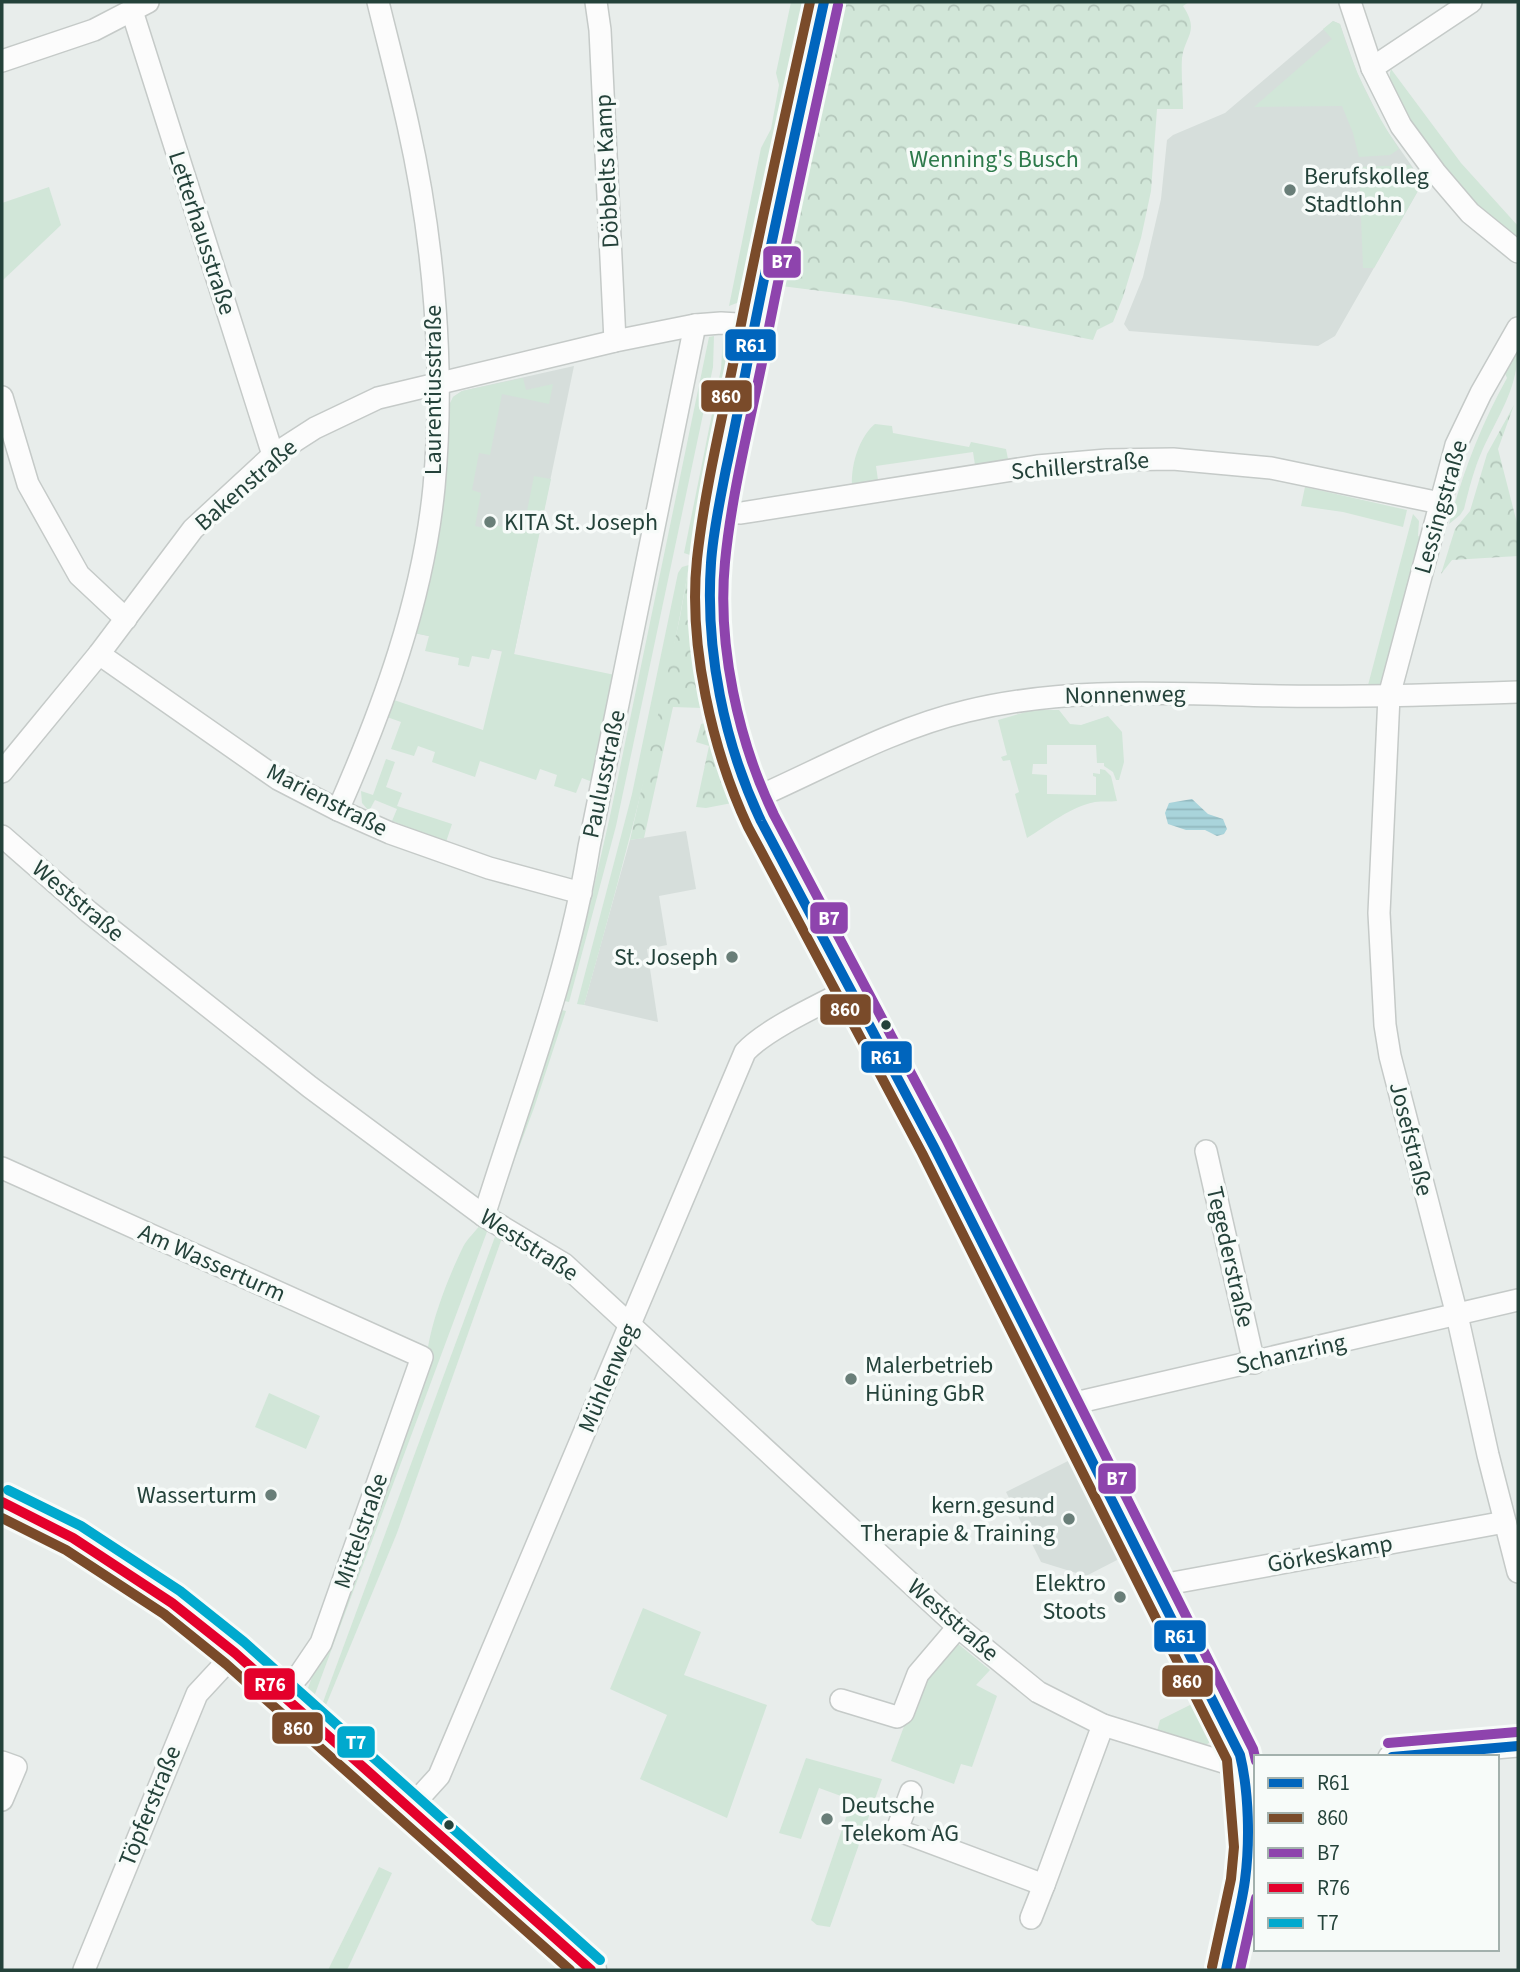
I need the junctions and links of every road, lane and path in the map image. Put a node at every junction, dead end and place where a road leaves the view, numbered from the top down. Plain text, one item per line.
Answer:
1 (379, 2) edge
2 (596, 2) edge
3 (824, 2) edge
4 (1350, 2) edge
5 (1471, 2) edge
6 (140, 6) edge
7 (2, 61) edge
8 (1372, 68) junction
9 (1518, 252) edge
10 (695, 325) junction
11 (755, 325) junction
12 (1518, 328) edge
13 (615, 341) junction
14 (438, 382) junction
15 (2, 397) edge
16 (273, 455) junction
17 (1440, 503) junction
18 (718, 512) junction
19 (126, 619) junction
20 (99, 654) junction
21 (1518, 692) edge
22 (1389, 696) junction
23 (2, 772) edge
24 (751, 800) junction
25 (338, 810) junction
26 (2, 836) edge
27 (581, 893) junction
28 (850, 989) junction
29 (1206, 1151) dead end
30 (2, 1168) edge
31 (484, 1216) junction
32 (1518, 1300) edge
33 (1457, 1315) junction
34 (632, 1324) junction
35 (422, 1357) joint
36 (1254, 1363) junction
37 (1063, 1408) junction
38 (2, 1502) edge
39 (1505, 1522) junction
40 (1518, 1572) edge
41 (1157, 1591) junction
42 (958, 1627) junction
43 (234, 1653) junction
44 (282, 1695) junction
45 (841, 1700) dead end
46 (1103, 1725) junction
47 (1518, 1746) edge
48 (1412, 1755) edge
49 (9, 1765) edge
50 (1249, 1768) edge
51 (911, 1792) dead end
52 (2, 1800) edge
53 (409, 1809) junction
54 (1044, 1885) junction
55 (1031, 1918) dead end
56 (84, 1970) edge
57 (591, 1970) edge
58 (1226, 1970) edge

1 - 14 street, Laurentiusstraße
2 - 13 street, Döbbelts Kamp
3 - 11 street
4 - 8 street
5 - 8 street
6 - 7 street
6 - 16 street, Letterhausstraße
8 - 9 street
10 - 11 street, Bakenstraße
10 - 13 street, Bakenstraße
10 - 27 street, Paulusstraße
11 - 18 street
12 - 17 street, Lessingstraße
13 - 14 street, Bakenstraße
14 - 16 street, Bakenstraße
14 - 25 street, Laurentiusstraße
15 - 19 street
16 - 19 street, Bakenstraße
17 - 18 street, Schillerstraße
17 - 22 street, Lessingstraße
18 - 24 street
19 - 20 street, Bakenstraße
20 - 23 street, Bakenstraße
20 - 25 street, Marienstraße
21 - 22 street, Nonnenweg
22 - 24 street, Nonnenweg
22 - 33 street, Josefstraße
24 - 28 street
25 - 27 street, Marienstraße
26 - 31 street, Weststraße
27 - 31 street, Paulusstraße
28 - 34 street, Mühlenweg
28 - 37 street
29 - 36 street, Tegederstraße
30 - 35 street, Am Wasserturm
31 - 34 street, Weststraße
32 - 33 street, Schanzring
33 - 36 street, Schanzring
33 - 39 street, Josefstraße
34 - 42 street, Weststraße
34 - 53 street, Mühlenweg
35 - 44 street, Mittelstraße
36 - 37 street, Schanzring
37 - 41 street
38 - 43 main road
39 - 40 street, Josefstraße
39 - 41 street, Görkeskamp
41 - 50 street
42 - 45 street
42 - 46 street, Weststraße
43 - 44 main road
43 - 56 street, Töpferstraße
44 - 53 main road
46 - 50 street, Weststraße
46 - 54 street
47 - 48 street
49 - 52 street
50 - 58 street
51 - 54 street
53 - 57 main road
54 - 55 street

